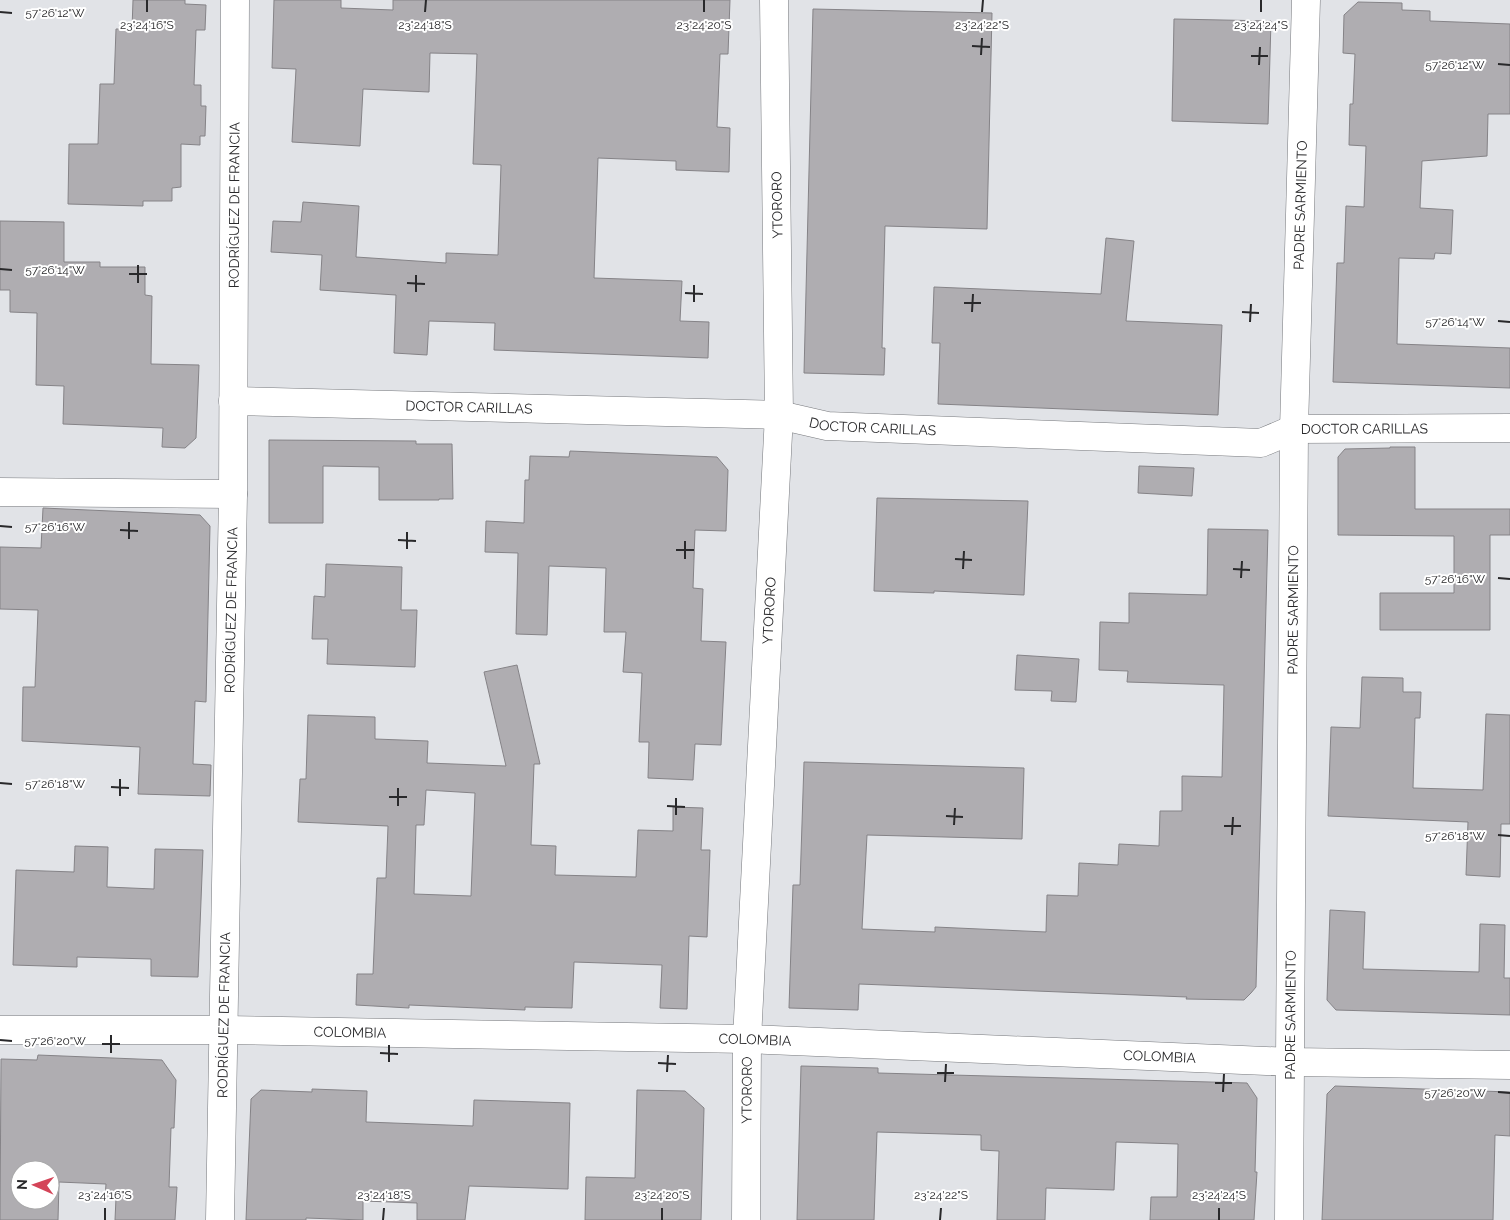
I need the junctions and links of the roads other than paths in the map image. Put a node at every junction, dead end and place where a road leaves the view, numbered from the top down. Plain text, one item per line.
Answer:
1 (235, 0) edge
2 (774, 0) edge
3 (1306, 0) edge
4 (233, 401) junction
5 (779, 415) junction
6 (1510, 428) edge
7 (1294, 429) junction
8 (0, 492) edge
9 (233, 494) junction
10 (0, 1030) edge
11 (224, 1030) junction
12 (748, 1040) junction
13 (1291, 1062) junction
14 (1510, 1065) edge
15 (220, 1220) edge
16 (746, 1220) edge
17 (1289, 1220) edge

1 - 4 street, RODRÍGUEZ DE FRANCIA
2 - 5 street, YTORORO
3 - 7 street, PADRE SARMIENTO
4 - 5 street, DOCTOR CARILLAS
4 - 9 street, RODRÍGUEZ DE FRANCIA
5 - 7 street, DOCTOR CARILLAS
5 - 12 street, YTORORO
6 - 7 street, DOCTOR CARILLAS
7 - 13 street, PADRE SARMIENTO
8 - 9 street
9 - 11 street, RODRÍGUEZ DE FRANCIA
10 - 11 street, COLOMBIA
11 - 12 street, COLOMBIA
11 - 15 street, RODRÍGUEZ DE FRANCIA
12 - 13 street, COLOMBIA
12 - 16 street, YTORORO
13 - 14 street, COLOMBIA
13 - 17 street, PADRE SARMIENTO

